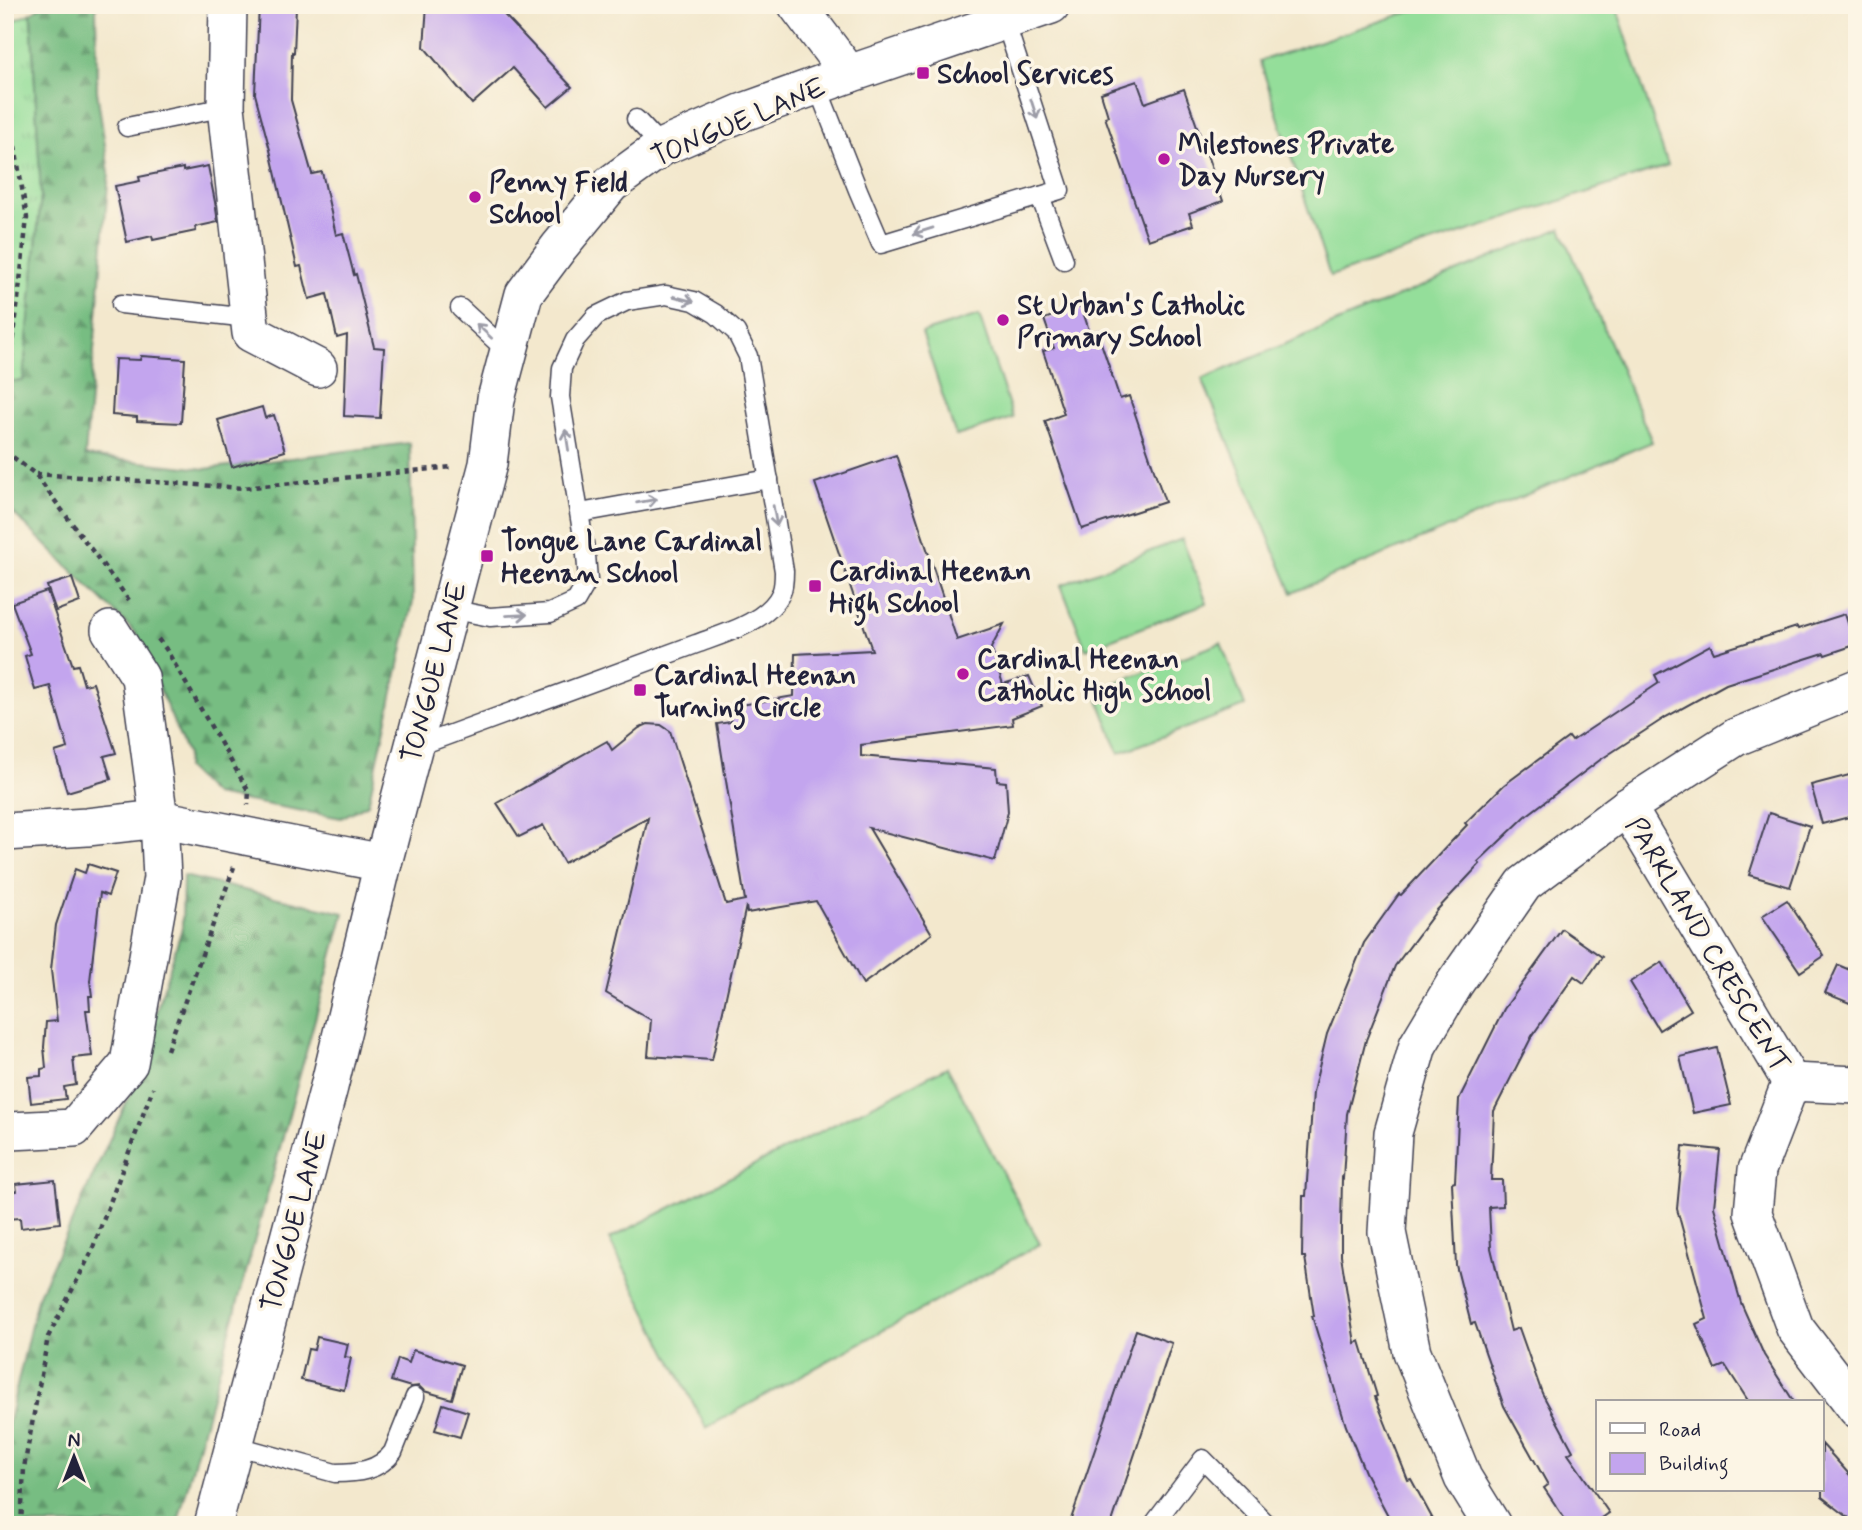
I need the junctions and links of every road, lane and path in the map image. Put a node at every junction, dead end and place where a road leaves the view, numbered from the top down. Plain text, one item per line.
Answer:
1 (228, 5) edge
2 (797, 5) edge
3 (1051, 5) edge
4 (1845, 5) edge
5 (1857, 11) edge
6 (1005, 21) junction
7 (833, 80) junction
8 (5, 87) edge
9 (226, 107) junction
10 (636, 119) dead end
11 (127, 127) dead end
12 (662, 147) junction
13 (1040, 196) junction
14 (1064, 260) dead end
15 (121, 304) dead end
16 (460, 308) dead end
17 (250, 318) junction
18 (509, 353) junction
19 (317, 368) dead end
20 (5, 417) edge
21 (488, 464) junction
22 (35, 474) dead end
23 (769, 479) junction
24 (580, 513) junction
25 (450, 609) junction
26 (110, 631) dead end
27 (1857, 688) edge
28 (413, 748) junction
29 (1627, 807) junction
30 (159, 819) junction
31 (5, 832) edge
32 (383, 863) junction
33 (1791, 1082) junction
34 (1857, 1085) edge
35 (10, 1132) dead end
36 (415, 1397) dead end
37 (1857, 1409) edge
38 (234, 1446) junction
39 (214, 1525) edge
40 (1153, 1525) edge
41 (1268, 1525) edge
42 (1492, 1525) edge

1 - 9 street
2 - 7 street
3 - 6 street, TONGUE LANE
4 - 5 path
6 - 7 street, TONGUE LANE
6 -> 13 lane
7 - 12 street, TONGUE LANE
13 -> 7 lane
8 - 20 path
9 - 11 lane
9 - 17 street
10 - 12 lane
12 - 18 street, TONGUE LANE
13 - 14 lane
15 - 17 lane
18 -> 16 lane
17 - 19 street
18 - 21 street, TONGUE LANE
21 - 22 path
21 - 25 street, TONGUE LANE
24 -> 23 lane
24 -> 23 lane
23 -> 28 lane
25 -> 24 lane
25 - 28 street, TONGUE LANE
26 - 30 street
27 - 29 street
28 - 32 street, TONGUE LANE
29 - 33 street, PARKLAND CRESCENT
29 - 42 street
30 - 31 street
30 - 32 street
30 - 35 street
32 - 38 street, TONGUE LANE
33 - 34 street, PARKLAND CRESCENT
33 - 37 street, PARKLAND CRESCENT
36 - 38 lane
38 - 39 street, TONGUE LANE
40 - 41 lane

